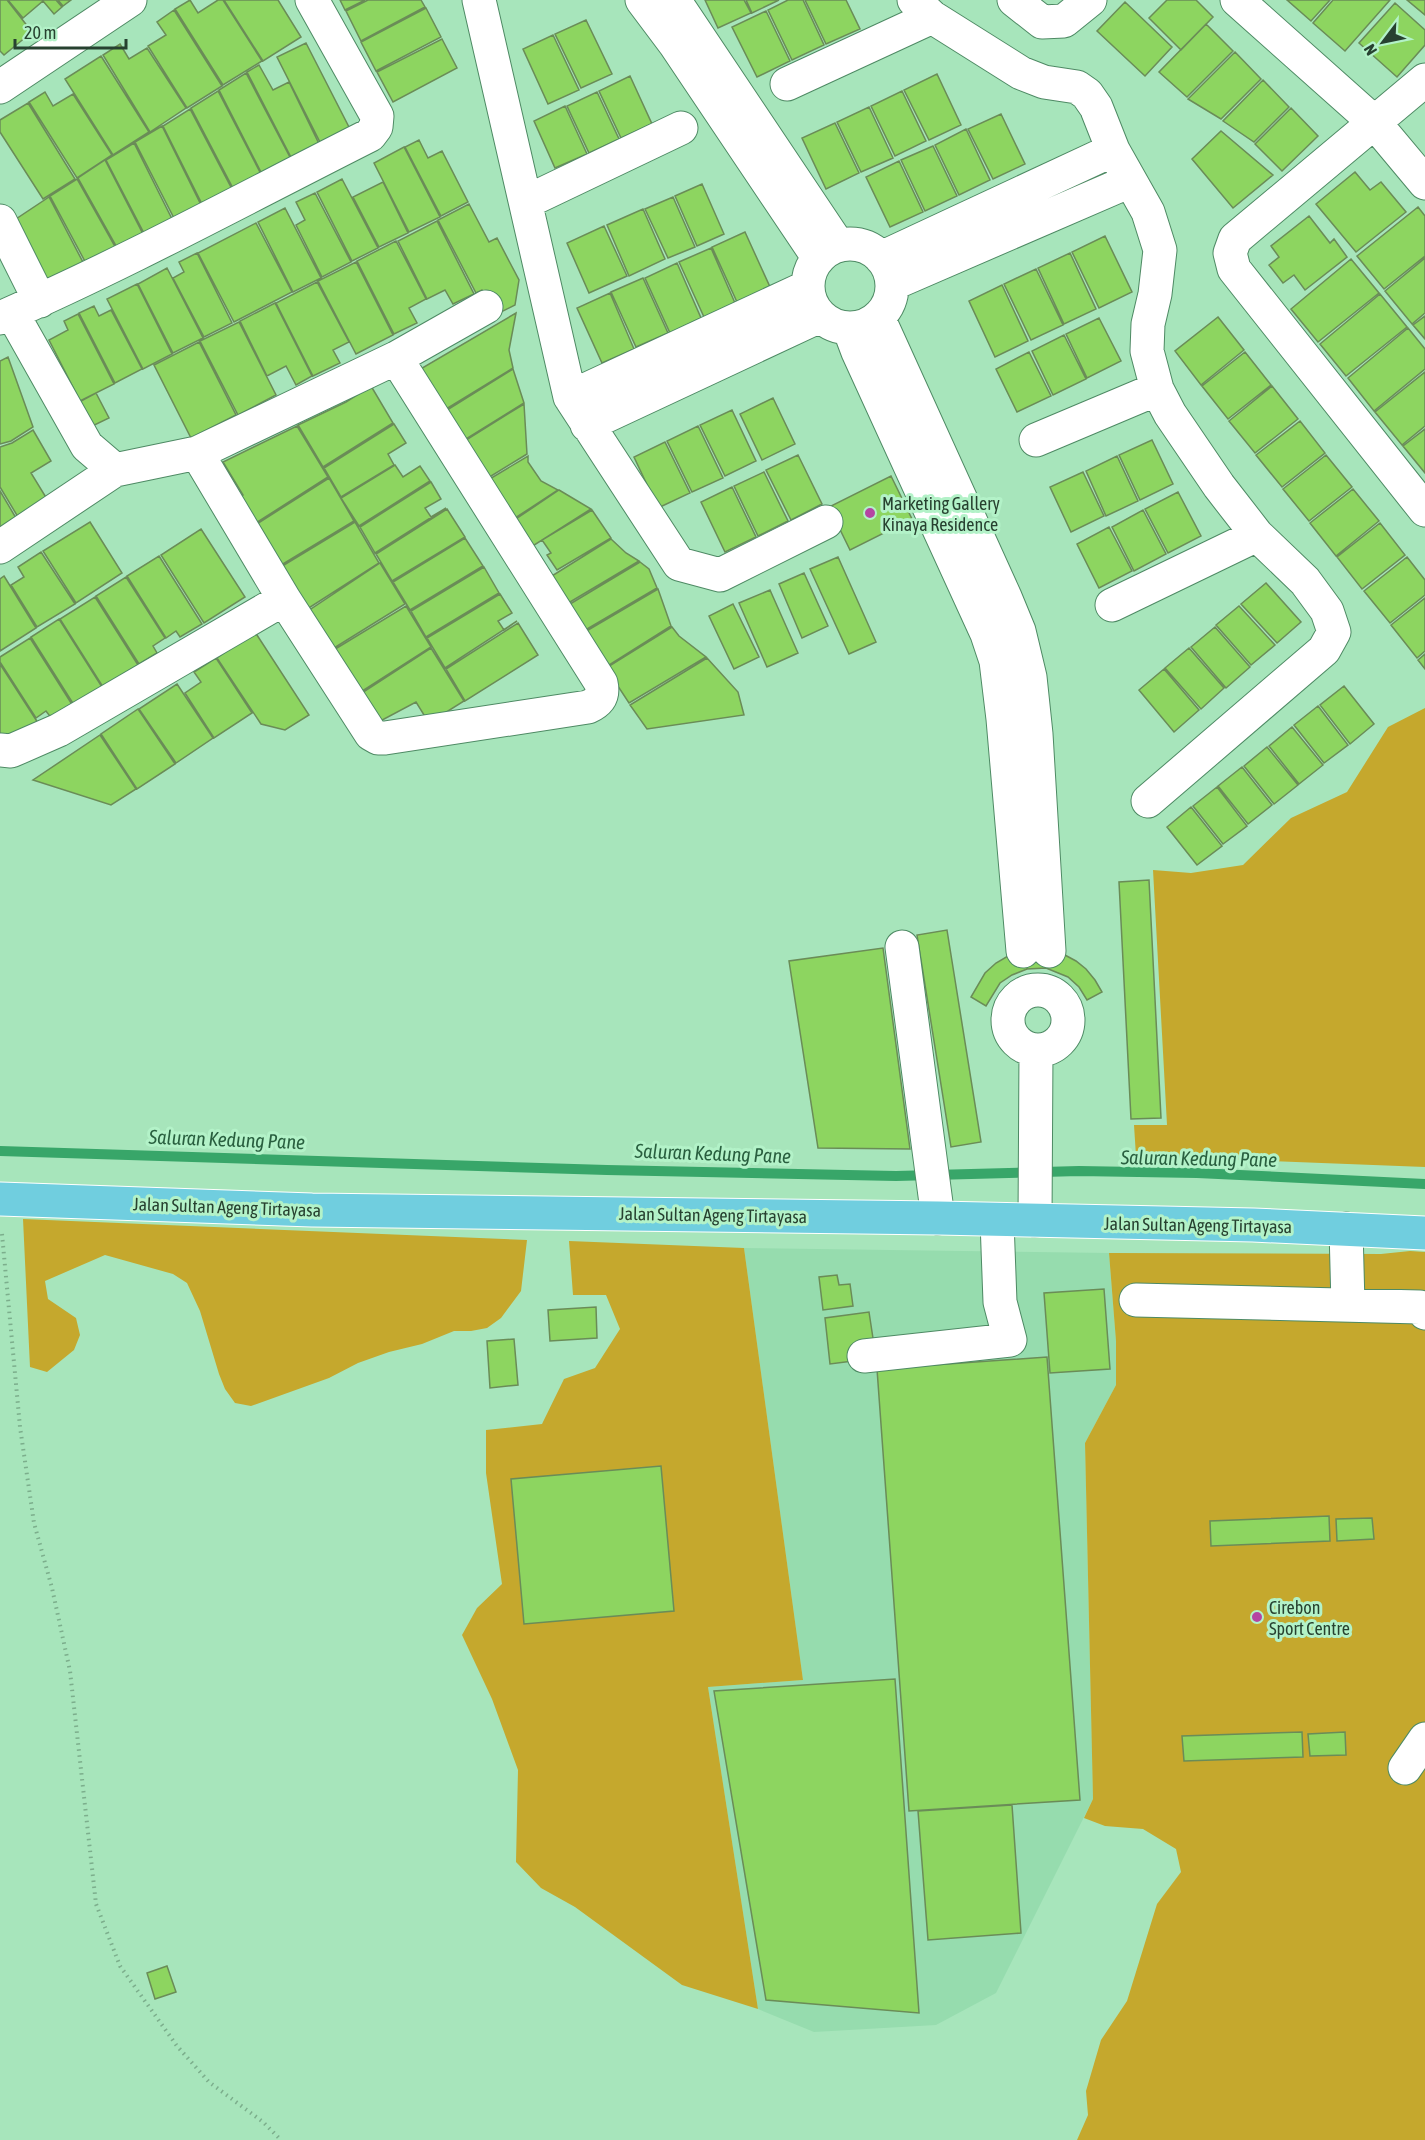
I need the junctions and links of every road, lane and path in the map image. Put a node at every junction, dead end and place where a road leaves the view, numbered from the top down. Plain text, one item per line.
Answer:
1 (130, 0) edge
2 (312, 0) edge
3 (642, 0) edge
4 (674, 0) edge
5 (1014, 0) edge
6 (1090, 0) edge
7 (1237, 0) edge
8 (485, 3) edge
9 (923, 9) edge
10 (1425, 80) edge
11 (787, 84) dead end
12 (0, 87) edge
13 (1374, 122) junction
14 (681, 128) dead end
15 (1113, 150) junction
16 (1130, 181) junction
17 (1425, 183) edge
18 (526, 201) junction
19 (0, 220) edge
20 (886, 271) junction
21 (486, 307) dead end
22 (838, 308) junction
23 (17, 311) edge
24 (396, 358) junction
25 (1157, 389) junction
26 (570, 398) junction
27 (587, 425) junction
28 (1036, 440) dead end
29 (197, 453) junction
30 (115, 470) junction
31 (1425, 510) edge
32 (826, 522) dead end
33 (1257, 535) junction
34 (0, 547) edge
35 (284, 599) junction
36 (1112, 605) dead end
37 (0, 750) edge
38 (1148, 801) dead end
39 (902, 947) dead end
40 (1037, 961) junction
41 (1036, 1051) junction
42 (2, 1199) edge
43 (1035, 1208) junction
44 (937, 1209) junction
45 (997, 1221) junction
46 (1346, 1229) junction
47 (1425, 1233) edge
48 (1136, 1300) dead end
49 (1348, 1305) junction
50 (1425, 1313) edge
51 (864, 1356) dead end
52 (1425, 1739) edge
53 (1405, 1768) dead end
54 (281, 2140) edge

1 - 12 street
2 - 23 street
3 - 22 street
4 - 22 street
5 - 6 street
7 - 13 street
8 - 18 street
9 - 11 street
9 - 15 street
10 - 13 street
13 - 17 street
13 - 31 street
14 - 18 street
15 - 16 street
15 - 20 street
16 - 20 street
16 - 25 street
18 - 26 street
19 - 23 street
20 - 22 street
20 - 22 street
21 - 24 street
22 - 26 street
22 - 27 street
22 - 40 street
22 - 40 street
23 - 30 street
24 - 29 street
24 - 35 street
25 - 28 street
25 - 33 street
26 - 27 street
27 - 32 street
29 - 30 street
29 - 35 street
30 - 34 street
33 - 36 street
33 - 38 street
35 - 37 street
39 - 44 street
40 - 41 street
40 - 41 street
41 - 43 street
42 - 44 main road, Jalan Sultan Ageng Tirtayasa
42 - 54 path
43 - 45 main road, Jalan Sultan Ageng Tirtayasa
43 - 46 main road, Jalan Sultan Ageng Tirtayasa
44 - 45 main road, Jalan Sultan Ageng Tirtayasa
45 - 51 street
46 - 47 main road, Jalan Sultan Ageng Tirtayasa
46 - 49 street
48 - 49 street
49 - 50 street
52 - 53 street

